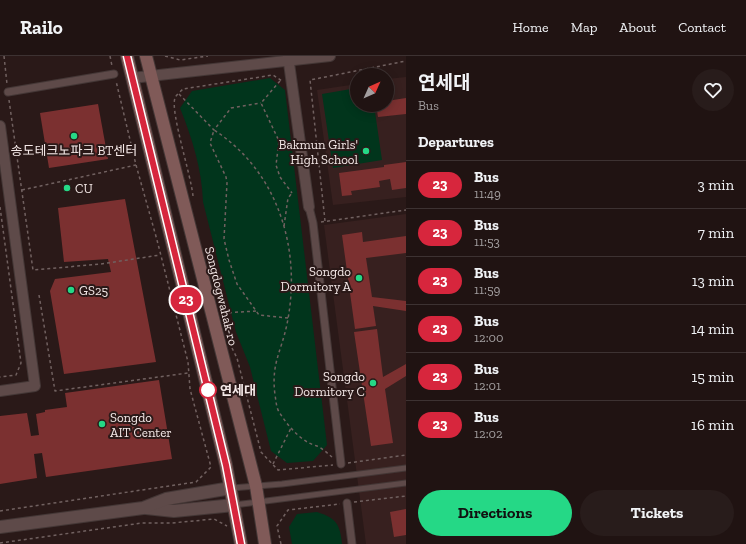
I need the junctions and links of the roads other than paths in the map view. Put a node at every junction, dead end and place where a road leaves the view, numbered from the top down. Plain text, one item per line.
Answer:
1 (127, 56) edge
2 (146, 56) edge
3 (330, 56) edge
4 (288, 59) edge
5 (114, 74) road end
6 (151, 76) junction
7 (132, 78) junction
8 (8, 92) road end
9 (0, 126) edge
10 (309, 207) joint
11 (0, 391) edge
12 (341, 464) road end
13 (406, 468) edge
14 (406, 483) edge
15 (256, 486) junction
16 (230, 488) junction
17 (259, 502) junction
18 (347, 503) road end
19 (234, 505) junction
20 (143, 508) junction
21 (0, 527) edge
22 (241, 544) edge
23 (265, 544) edge
24 (352, 544) edge

1 - 7 main road
2 - 6 main road, Songdogwahak-ro
3 - 4 street
4 - 6 street
4 - 10 street
5 - 8 street
6 - 7 street
6 - 15 main road, Songdogwahak-ro
7 - 16 main road
9 - 11 street
10 - 12 street
13 - 15 lane
14 - 17 lane
15 - 16 lane
15 - 17 main road, Songdogwahak-ro
16 - 19 main road
16 - 20 street
17 - 19 lane
17 - 23 main road, Songdogwahak-ro
18 - 24 street
19 - 20 street
19 - 22 main road
20 - 21 street

